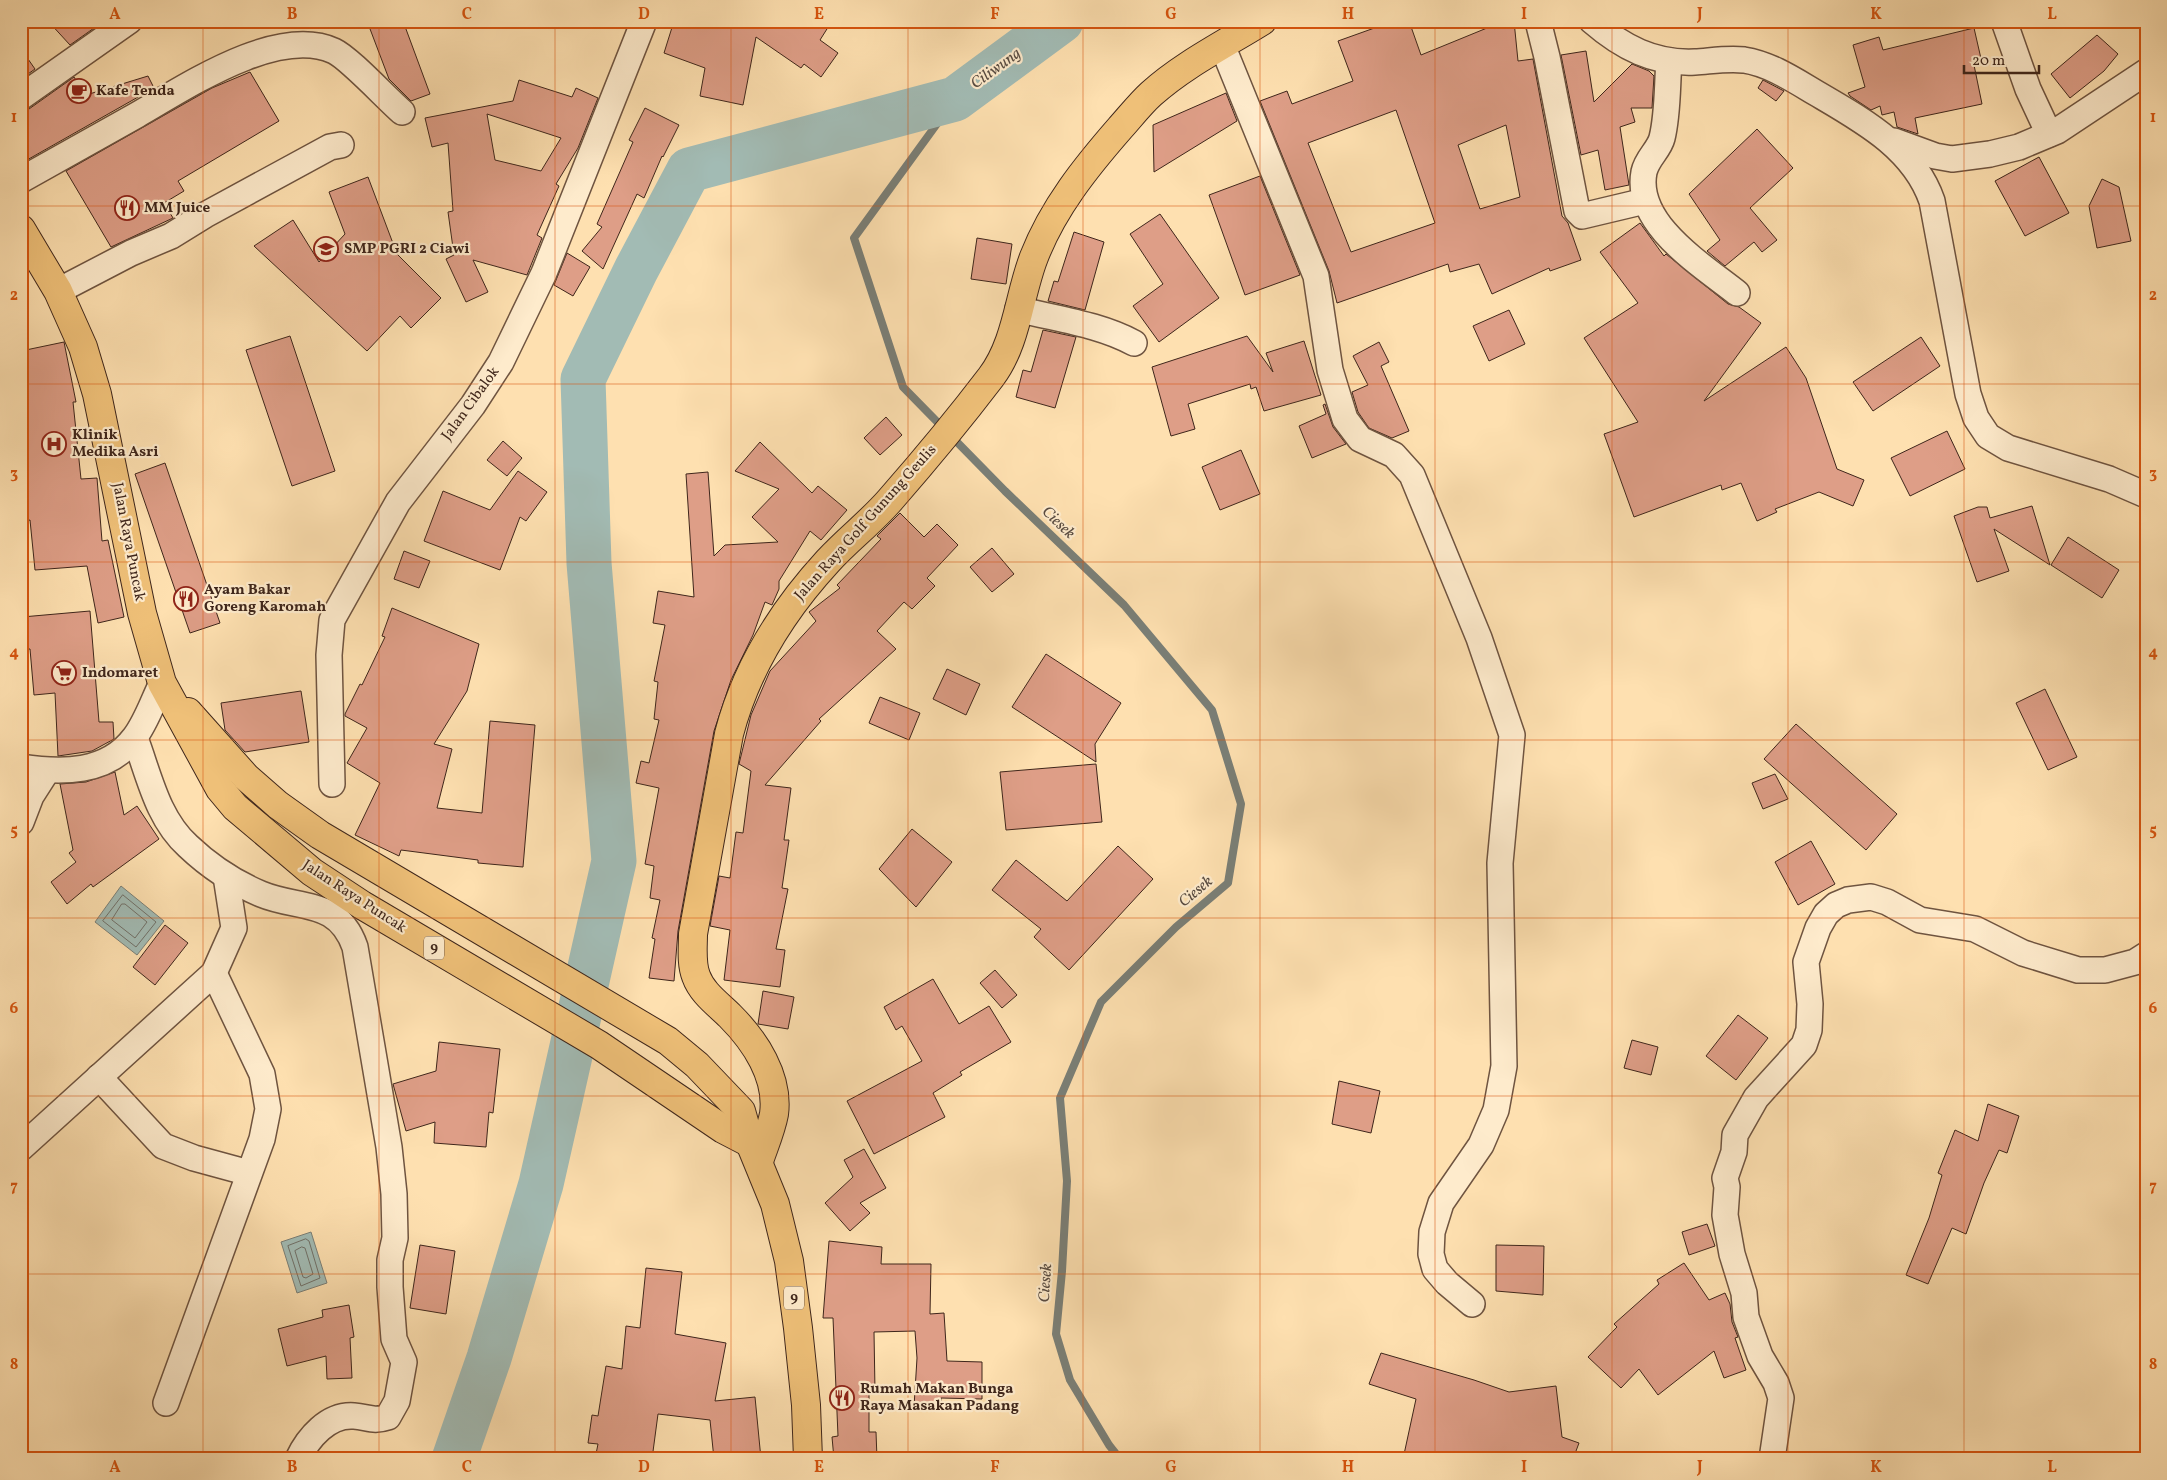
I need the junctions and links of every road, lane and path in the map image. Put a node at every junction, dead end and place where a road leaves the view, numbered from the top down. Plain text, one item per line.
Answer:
1 (129, 21) edge
2 (644, 21) edge
3 (1262, 21) edge
4 (1538, 21) edge
5 (1592, 21) edge
6 (2004, 21) edge
7 (1222, 45) junction
8 (1669, 62) junction
9 (2146, 72) edge
10 (21, 97) edge
11 (402, 112) dead end
12 (1877, 132) junction
13 (2049, 134) junction
14 (341, 145) dead end
15 (21, 180) edge
16 (1645, 201) junction
17 (21, 229) edge
18 (58, 291) junction
19 (1737, 293) dead end
20 (1018, 309) junction
21 (1134, 343) dead end
22 (2146, 495) edge
23 (164, 686) junction
24 (190, 723) junction
25 (135, 738) junction
26 (21, 767) edge
27 (46, 771) junction
28 (332, 784) dead end
29 (21, 822) edge
30 (226, 876) junction
31 (2146, 955) edge
32 (214, 973) junction
33 (99, 1077) junction
34 (732, 1120) junction
35 (21, 1148) edge
36 (754, 1152) junction
37 (248, 1172) junction
38 (1472, 1304) dead end
39 (166, 1403) dead end
40 (298, 1459) edge
41 (808, 1459) edge
42 (1772, 1459) edge

1 - 10 street
2 - 28 street, Jalan Cibalok
3 - 7 main road, Jalan Raya Golf Gunung Geulis
4 - 16 street
5 - 8 street
6 - 13 street
7 - 20 main road, Jalan Raya Golf Gunung Geulis
7 - 38 street
8 - 12 street
8 - 16 street
9 - 13 street
11 - 15 street
12 - 13 street
12 - 22 street
14 - 18 street
16 - 19 street
17 - 18 main road, Jalan Raya Puncak / 9
18 - 23 main road, Jalan Raya Puncak / 9
20 - 21 street
20 - 36 main road, Jalan Raya Golf Gunung Geulis
23 - 24 main road, Jalan Raya Puncak / 9
23 - 25 street
24 - 34 main road, Jalan Raya Puncak / 9
24 - 34 main road, Jalan Raya Puncak / 9
25 - 27 street
25 - 30 street
26 - 27 street
27 - 29 street
30 - 32 street
30 - 40 street
31 - 42 street
32 - 33 street
32 - 37 street
33 - 35 street
33 - 37 street
34 - 36 main road, Jalan Raya Puncak / 9
36 - 41 main road, 9
37 - 39 street

